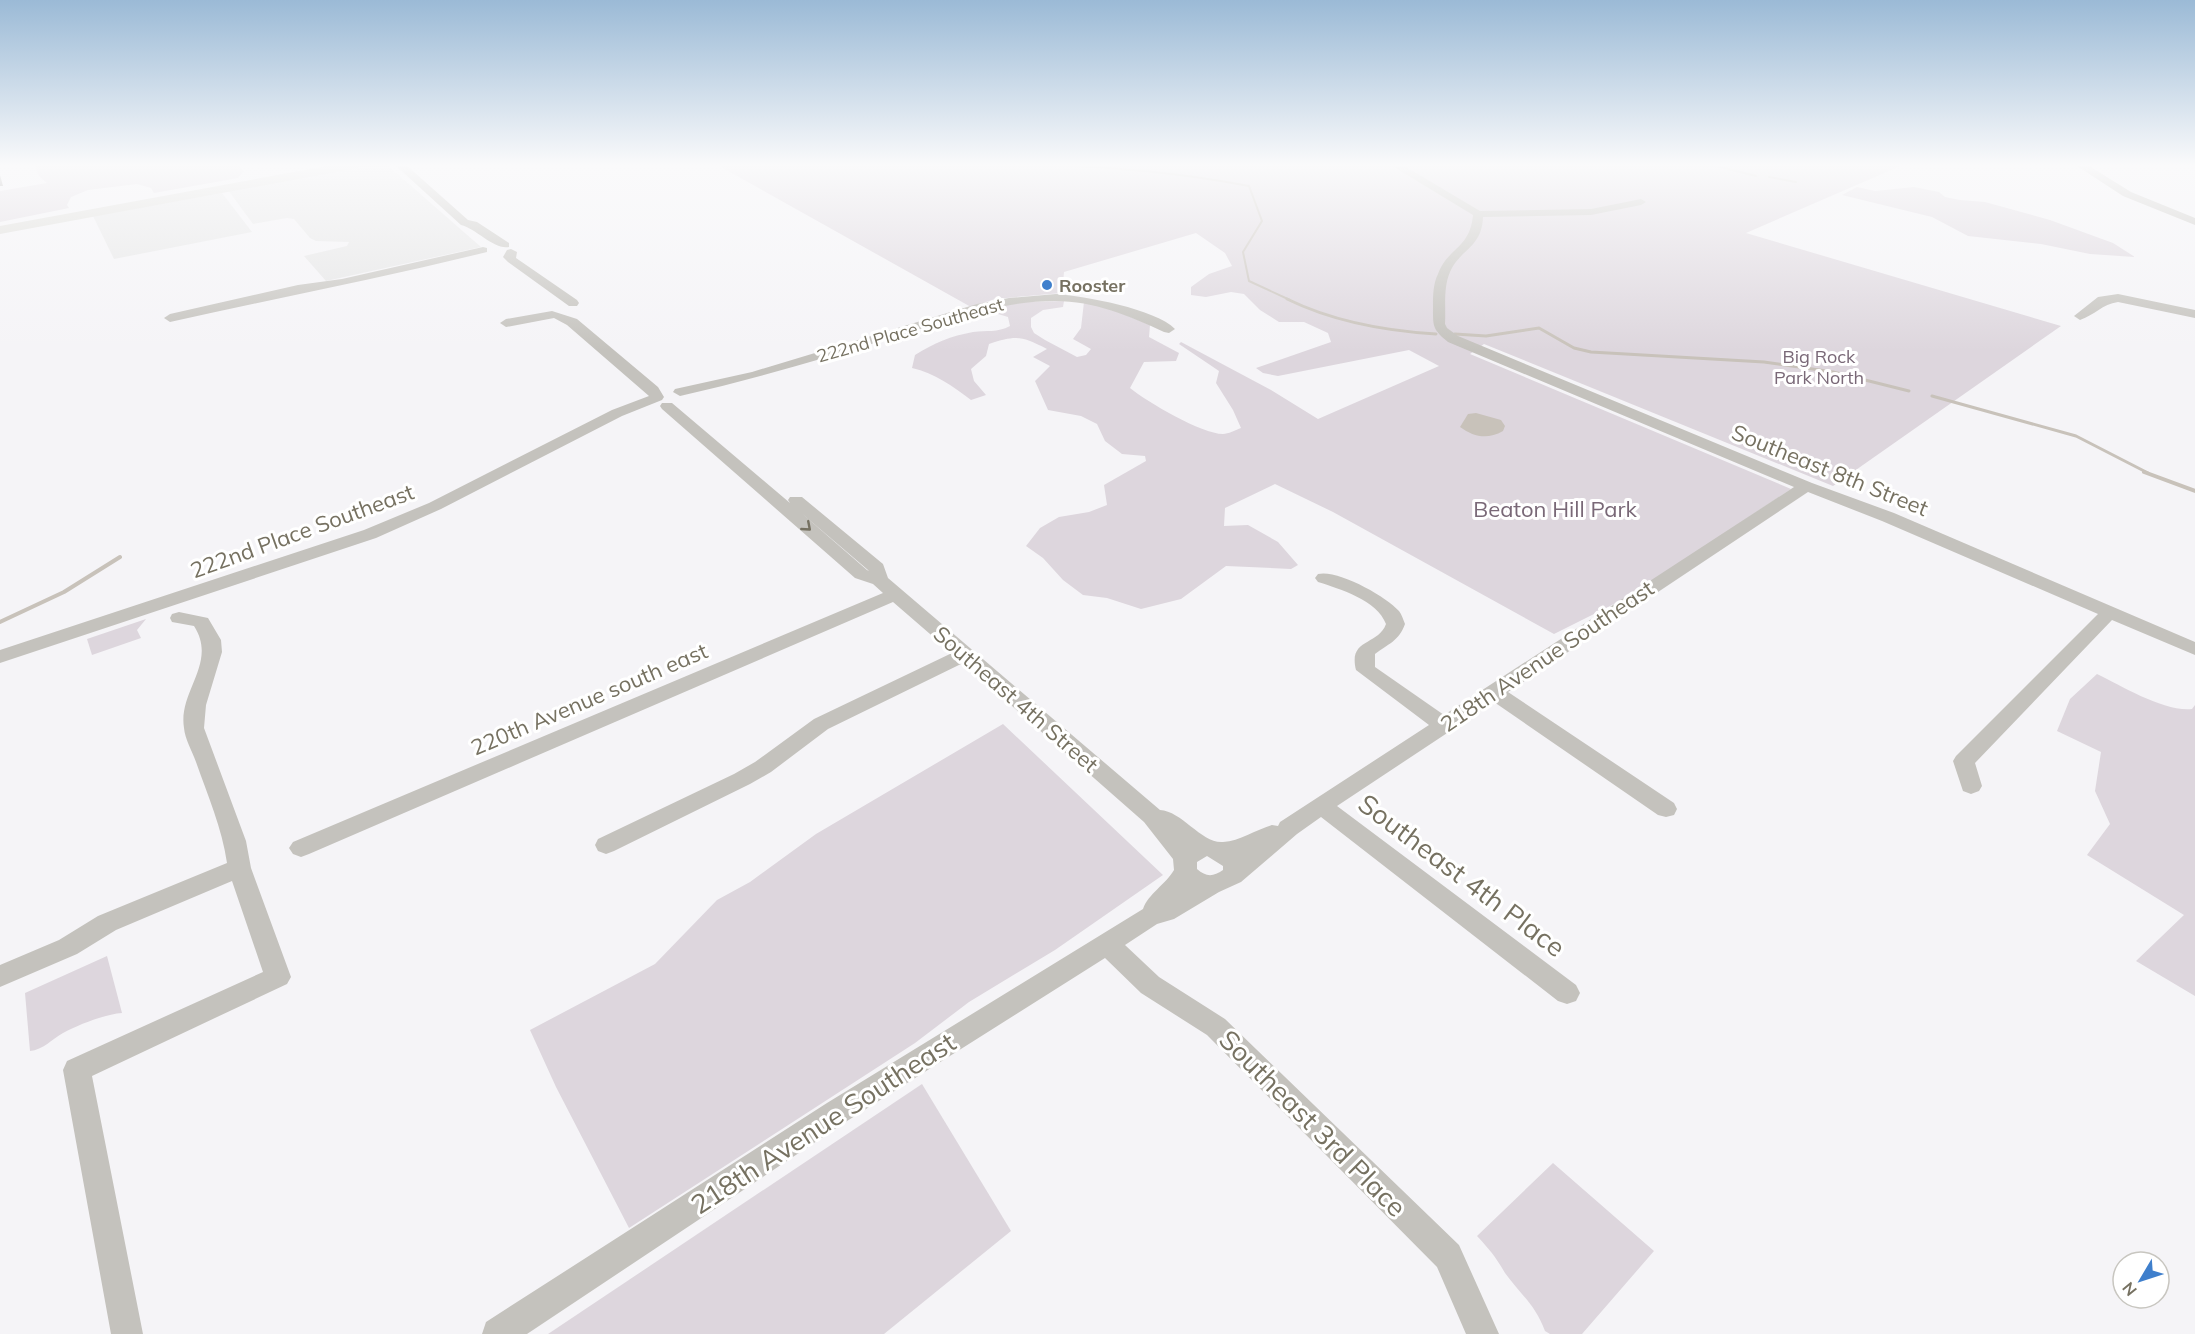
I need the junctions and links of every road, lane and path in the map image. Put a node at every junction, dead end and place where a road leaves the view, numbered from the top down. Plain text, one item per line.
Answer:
1 (464, 226) edge
2 (476, 226) edge
3 (1478, 226) edge
4 (508, 248) junction
5 (490, 254) junction
6 (576, 307) junction
7 (553, 312) junction
8 (2195, 314) edge
9 (2080, 316) dead end
10 (170, 318) dead end
11 (1169, 329) dead end
12 (670, 399) junction
13 (1806, 486) junction
14 (1324, 578) dead end
15 (895, 594) junction
16 (2109, 613) junction
17 (179, 618) dead end
18 (2195, 649) edge
19 (964, 655) junction
20 (0, 657) edge
21 (1492, 692) junction
22 (1443, 725) junction
23 (1971, 786) dead end
24 (1321, 806) junction
25 (1666, 809) dead end
26 (1153, 817) junction
27 (1288, 828) junction
28 (606, 845) dead end
29 (301, 848) dead end
30 (1213, 849) junction
31 (1185, 865) junction
32 (238, 868) junction
33 (1222, 880) junction
34 (1151, 916) junction
35 (1107, 944) junction
36 (0, 976) edge
37 (1567, 993) dead end
38 (127, 1334) edge
39 (498, 1334) edge
40 (1483, 1334) edge

1 - 5 street, Southeast 4th Street
2 - 4 street, Southeast 4th Street
3 - 13 street, Southeast 8th Street
4 - 5 street
4 - 6 street, Southeast 4th Street
5 - 7 street, Southeast 4th Street
5 - 10 street
6 - 7 street
6 - 12 street, Southeast 4th Street
7 - 12 street, Southeast 4th Street
8 - 9 street
11 - 12 street, 222nd Place Southeast
12 - 15 street, Southeast 4th Street
12 - 20 street, 222nd Place Southeast
13 - 16 street, Southeast 8th Street
13 - 21 street, 218th Avenue Southeast
14 - 22 street
15 - 19 street, Southeast 4th Street
15 - 29 street, 220th Avenue south east
16 - 18 street, Southeast 8th Street
16 - 23 street
17 - 32 street
19 - 26 street, Southeast 4th Street
19 - 28 street
21 - 22 street, 218th Avenue Southeast
21 - 25 street
22 - 24 street, 218th Avenue Southeast
24 - 27 street, 218th Avenue Southeast
24 - 37 street, Southeast 4th Place
26 - 30 street, Southeast 4th Street
26 - 31 street, Southeast 4th Street
27 - 30 street, 218th Avenue Southeast
27 - 33 street, 218th Avenue Southeast
30 - 31 street
30 - 33 street
31 - 33 street
31 - 34 street, 218th Avenue Southeast
32 - 36 street
32 - 38 street
33 - 34 street, 218th Avenue Southeast
34 - 35 street, 218th Avenue Southeast
35 - 39 street, 218th Avenue Southeast
35 - 40 street, Southeast 3rd Place

